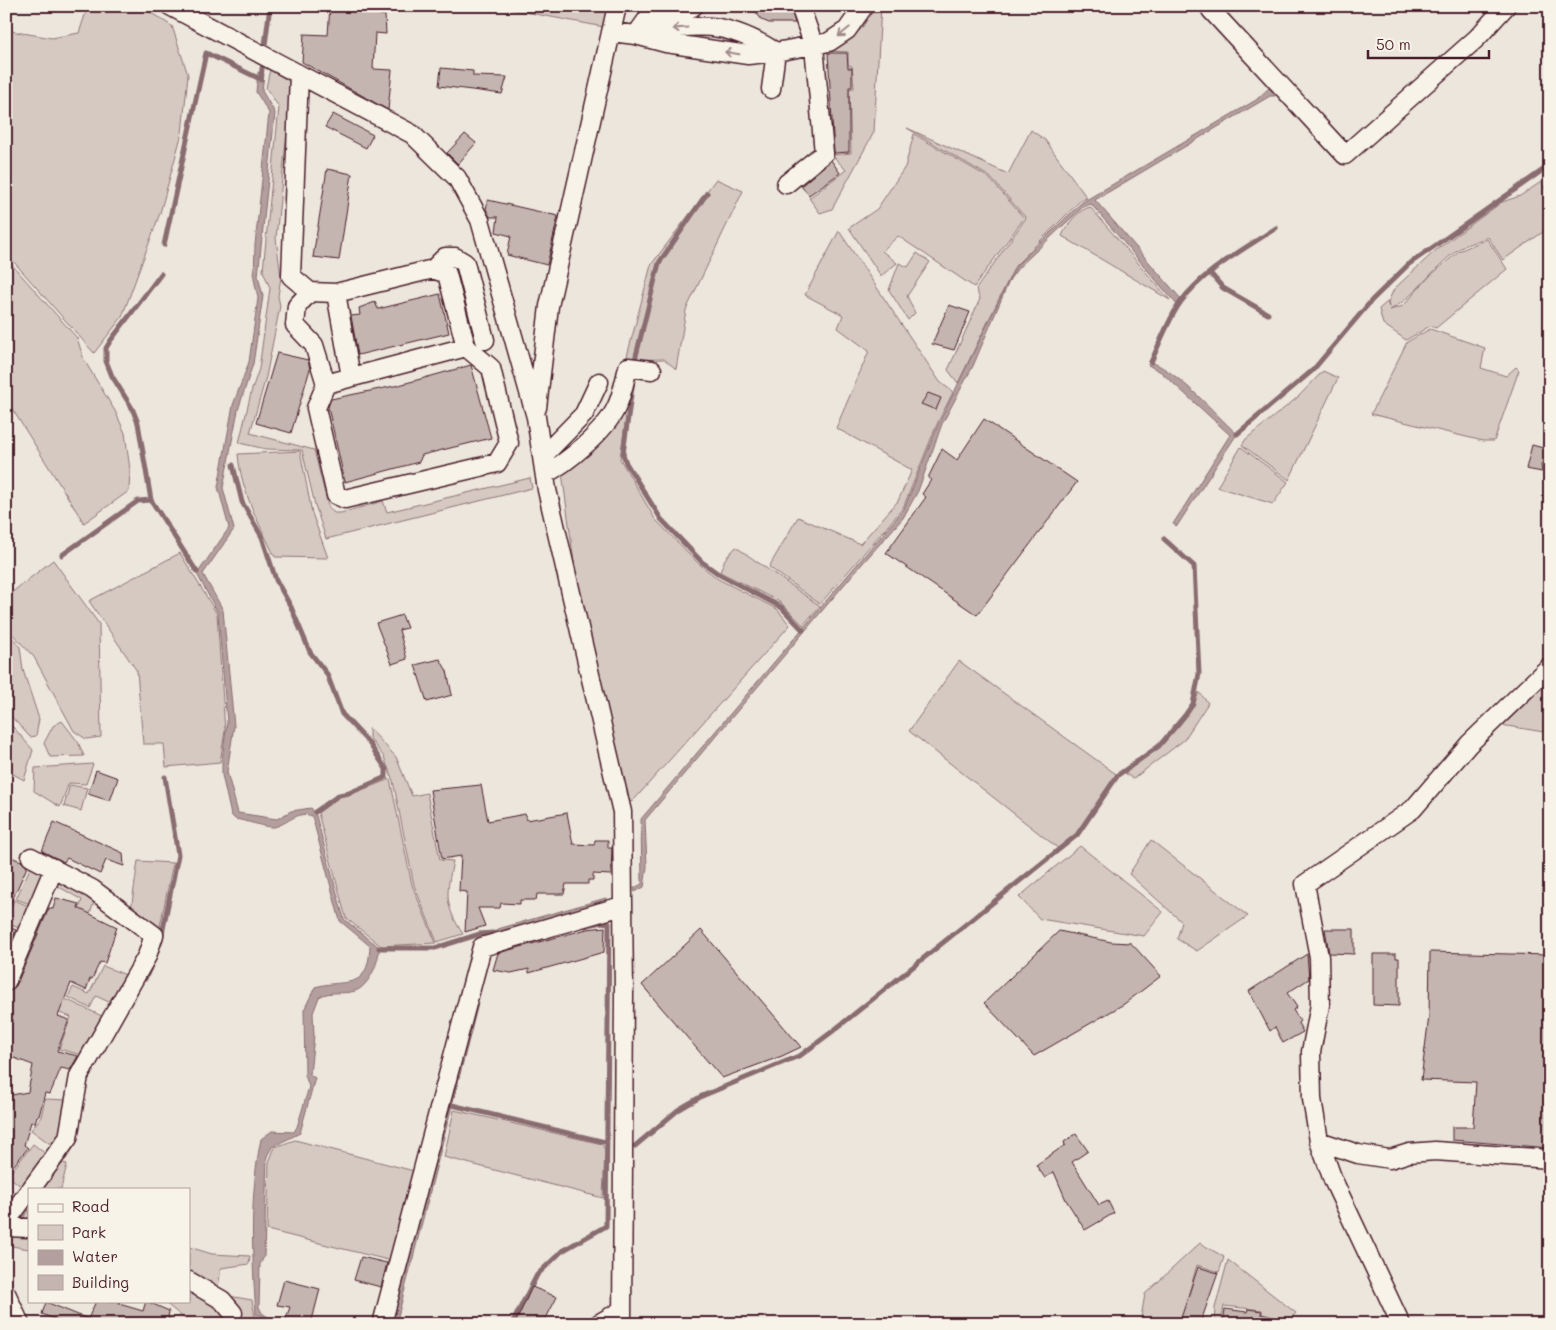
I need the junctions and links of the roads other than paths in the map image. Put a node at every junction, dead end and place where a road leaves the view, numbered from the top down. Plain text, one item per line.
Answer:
1 (170, 6) edge
2 (617, 6) edge
3 (694, 6) edge
4 (800, 6) edge
5 (864, 6) edge
6 (1210, 6) edge
7 (1506, 6) edge
8 (650, 10) edge
9 (611, 32) junction
10 (636, 35) junction
11 (814, 46) junction
12 (776, 52) junction
13 (299, 75) junction
14 (770, 89) dead end
15 (786, 184) dead end
16 (433, 269) junction
17 (310, 292) junction
18 (501, 292) junction
19 (336, 293) junction
20 (474, 298) junction
21 (485, 340) dead end
22 (466, 347) junction
23 (652, 370) dead end
24 (351, 377) junction
25 (599, 382) dead end
26 (326, 384) junction
27 (536, 417) junction
28 (542, 456) junction
29 (545, 474) junction
30 (1550, 666) edge
31 (31, 857) dead end
32 (54, 868) junction
33 (622, 906) junction
34 (6, 982) edge
35 (1319, 1141) junction
36 (1550, 1159) edge
37 (31, 1188) edge
38 (28, 1193) edge
39 (6, 1222) edge
40 (6, 1227) edge
41 (28, 1228) edge
42 (190, 1282) edge
43 (6, 1294) edge
44 (233, 1313) dead end
45 (622, 1317) edge
46 (20, 1324) edge
47 (382, 1324) edge
48 (598, 1324) edge
49 (1401, 1324) edge

1 - 13 street
2 - 9 street
3 - 8 street
4 - 11 street
5 -> 11 street
6 - 7 street
8 - 10 street
9 - 10 street
9 - 27 street
12 -> 10 street
11 - 12 street
11 - 15 street
12 - 14 street
13 - 17 street
13 - 18 street
16 - 19 street
16 - 20 street
16 - 22 street
17 - 19 street
17 - 26 street
18 - 20 street
18 - 27 street
19 - 24 street
20 - 21 street
22 - 24 street
22 - 26 street
23 - 29 street
24 - 26 street
25 - 28 street
27 - 28 street
28 - 29 street
29 - 33 street
30 - 35 street
31 - 32 street
32 - 34 street
32 - 37 street
33 - 45 street
33 - 47 street
35 - 36 street
35 - 49 street
38 - 39 street
40 - 41 street
42 - 44 street
43 - 46 street
45 - 48 street

